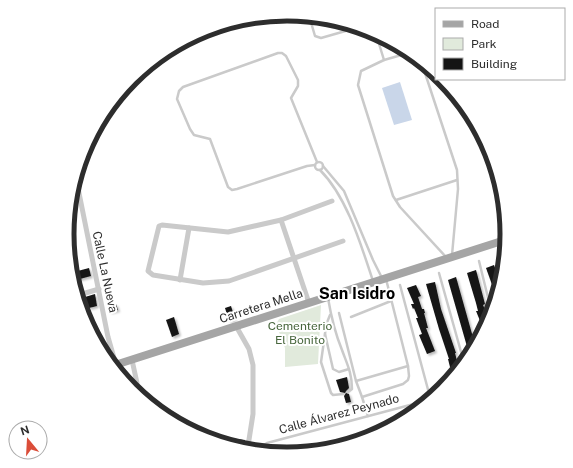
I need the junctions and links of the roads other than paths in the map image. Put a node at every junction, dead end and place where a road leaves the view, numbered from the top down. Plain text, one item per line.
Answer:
1 (311, 23) edge
2 (349, 30) edge
3 (378, 42) edge
4 (402, 55) edge
5 (384, 60) junction
6 (424, 72) edge
7 (316, 164) junction
8 (323, 166) junction
9 (320, 170) junction
10 (457, 180) junction
11 (78, 190) edge
12 (396, 200) junction
13 (332, 201) dead end
14 (281, 220) junction
15 (189, 228) junction
16 (343, 241) dead end
17 (499, 242) edge
18 (294, 258) junction
19 (450, 258) junction
20 (479, 261) dead end
21 (439, 273) dead end
22 (384, 278) junction
23 (180, 280) junction
24 (373, 282) junction
25 (400, 285) dead end
26 (99, 289) junction
27 (83, 294) edge
28 (328, 297) junction
29 (489, 300) edge
30 (391, 301) junction
31 (309, 303) junction
32 (339, 313) dead end
33 (331, 314) junction
34 (351, 317) dead end
35 (236, 326) junction
36 (325, 334) junction
37 (462, 355) edge
38 (113, 358) edge
39 (132, 360) junction
40 (118, 364) edge
41 (408, 366) junction
42 (349, 369) junction
43 (356, 381) junction
44 (137, 386) edge
45 (348, 392) dead end
46 (429, 393) edge
47 (343, 394) dead end
48 (362, 397) junction
49 (415, 404) edge
50 (368, 416) junction
51 (248, 443) edge
52 (263, 446) edge

1 - 2 lane
3 - 5 lane
4 - 5 lane
5 - 12 lane
6 - 10 lane
7 - 7 lane
7 - 8 lane
7 - 9 lane
8 - 9 lane
8 - 22 lane
9 - 24 lane
10 - 12 lane
10 - 19 lane
11 - 26 street, Calle La Nueva
12 - 19 lane
13 - 14 street
14 - 15 street
14 - 18 street
15 - 23 street
15 - 23 street
16 - 18 street
17 - 19 main road, Carretera Mella
18 - 23 street
18 - 31 street
19 - 22 main road, Carretera Mella
20 - 29 lane
21 - 37 lane
22 - 24 main road, Carretera Mella
22 - 30 lane
24 - 28 main road, Carretera Mella
25 - 46 lane
26 - 27 street
26 - 38 street, Calle La Nueva
28 - 31 main road, Carretera Mella
28 - 33 lane
30 - 34 lane
30 - 41 lane
31 - 35 main road, Carretera Mella
32 - 43 lane
33 - 36 lane
33 - 42 lane
35 - 39 main road, Carretera Mella
35 - 51 street
36 - 42 lane
36 - 47 lane
39 - 40 main road, Carretera Mella
39 - 44 street
41 - 43 lane
41 - 48 lane
42 - 45 lane
43 - 48 lane
48 - 50 lane
49 - 50 lane, Calle Álvarez Peynado
50 - 52 lane, Calle Álvarez Peynado

